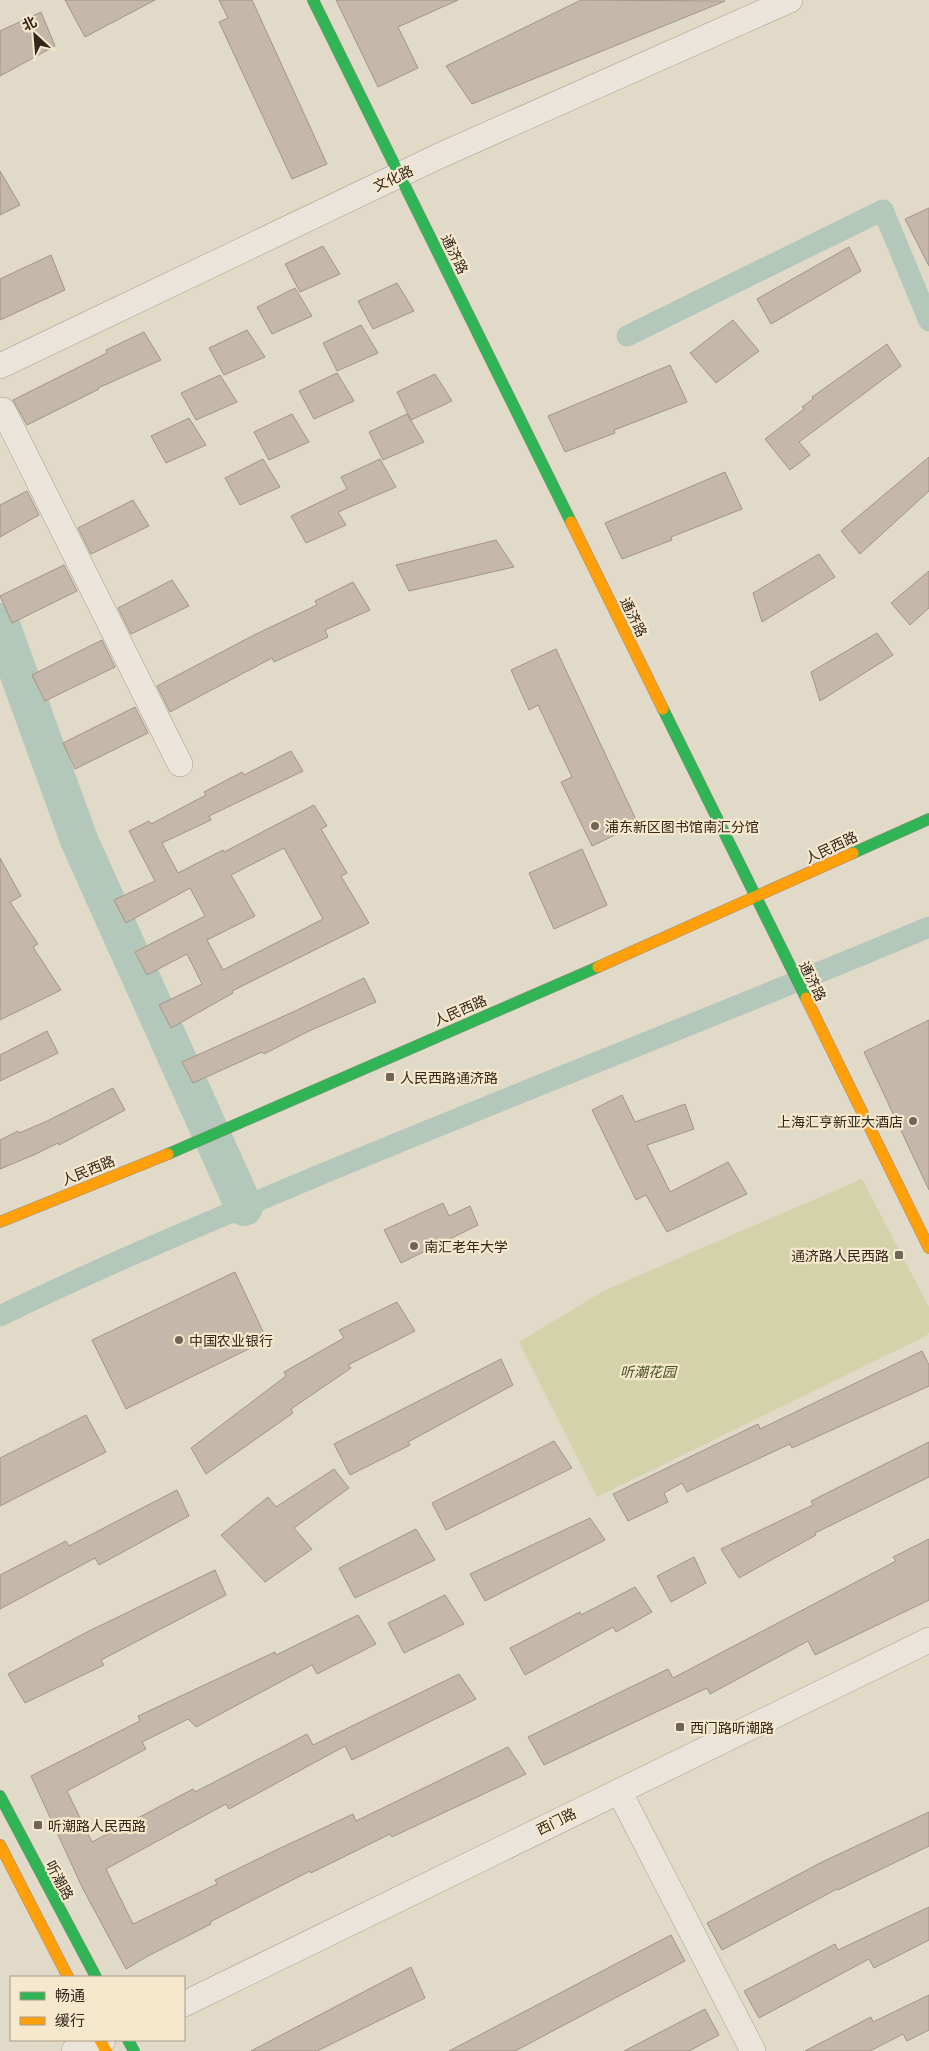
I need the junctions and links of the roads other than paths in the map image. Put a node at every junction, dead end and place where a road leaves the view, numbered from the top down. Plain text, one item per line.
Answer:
1 (313, 0) edge
2 (790, 0) edge
3 (399, 175) junction
4 (0, 366) edge
5 (3, 410) dead end
6 (180, 764) dead end
7 (929, 819) edge
8 (755, 898) junction
9 (0, 1222) edge
10 (929, 1248) edge
11 (929, 1640) edge
12 (619, 1791) junction
13 (0, 1796) edge
14 (0, 1845) edge
15 (67, 1976) edge
16 (95, 1976) edge
17 (185, 2004) edge
18 (102, 2043) edge
19 (74, 2051) edge
20 (753, 2051) edge

1 - 3 street, 通济路
2 - 3 street, 文化路
3 - 4 street, 文化路
3 - 8 street, 通济路
5 - 6 street
7 - 8 street, 人民西路
8 - 9 street, 人民西路
8 - 10 street, 通济路
11 - 12 street, 西门路
12 - 17 street, 西门路
12 - 20 street
13 - 16 street, 听潮路
14 - 15 street
18 - 19 street

